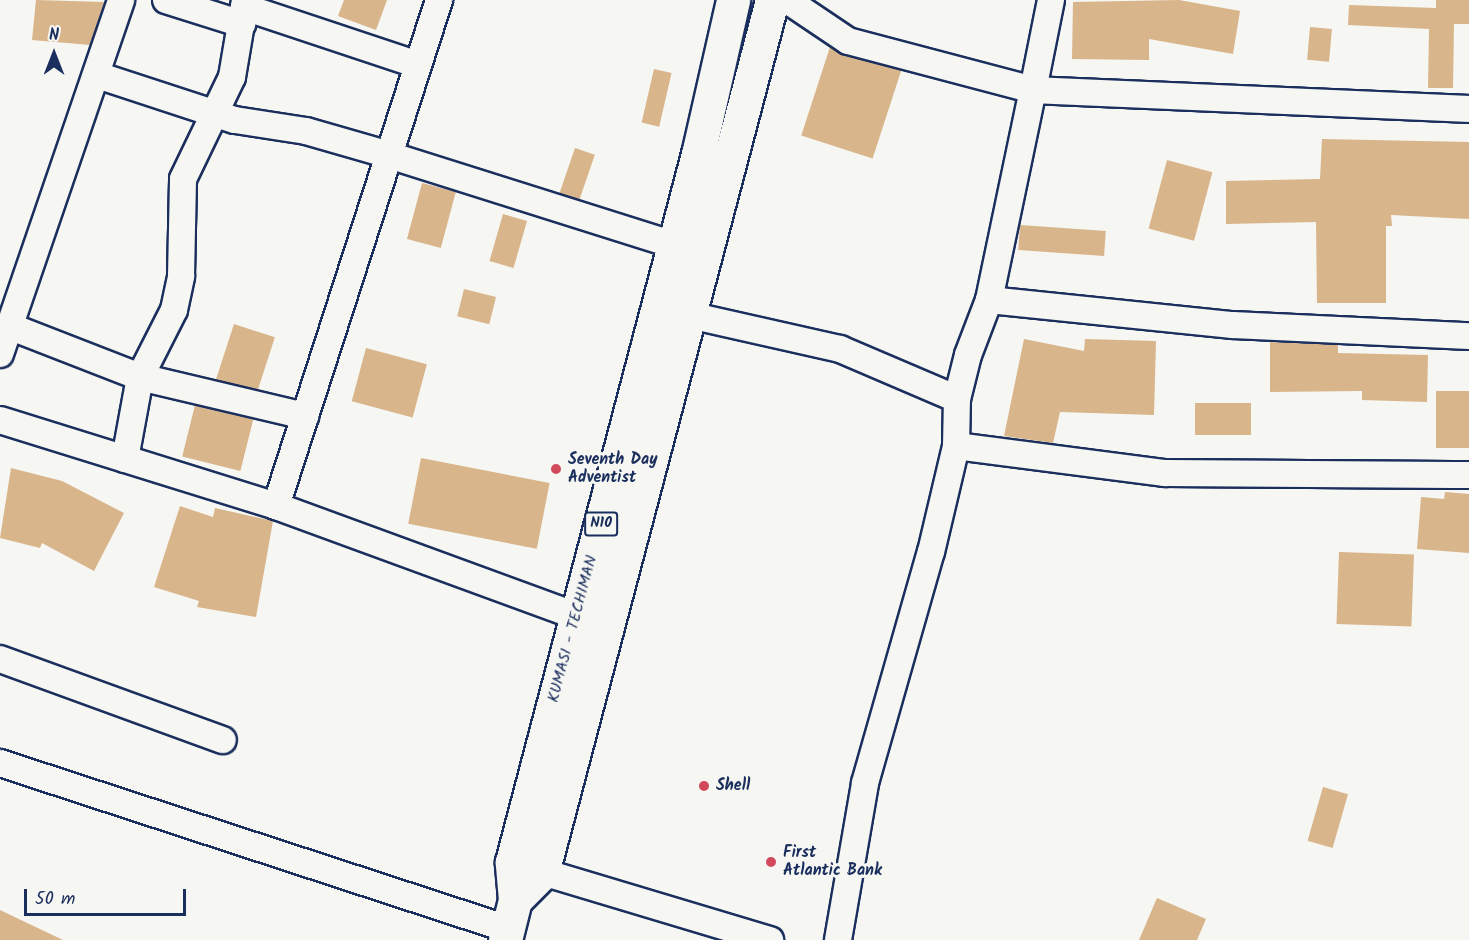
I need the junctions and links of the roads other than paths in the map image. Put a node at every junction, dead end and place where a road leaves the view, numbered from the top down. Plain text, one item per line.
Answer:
1 (121, 0) edge
2 (166, 0) edge
3 (439, 0) edge
4 (733, 0) edge
5 (772, 0) edge
6 (787, 0) edge
7 (1051, 0) edge
8 (244, 10) edge
9 (418, 65) junction
10 (97, 75) junction
11 (1033, 90) junction
12 (1469, 109) edge
13 (218, 114) junction
14 (389, 155) junction
15 (674, 246) junction
16 (989, 300) junction
17 (689, 315) junction
18 (9, 326) junction
19 (1469, 336) edge
20 (0, 351) edge
21 (140, 376) junction
22 (957, 399) junction
23 (305, 416) junction
24 (0, 420) edge
25 (956, 446) junction
26 (125, 459) junction
27 (1469, 475) edge
28 (276, 506) junction
29 (577, 616) junction
30 (0, 659) edge
31 (223, 740) dead end
32 (0, 763) edge
33 (527, 868) junction
34 (509, 923) edge
35 (770, 940) edge
36 (838, 940) edge

1 - 10 street
2 - 8 street
3 - 9 street
4 - 15 highway, KUMASI - TECHIMAN / N10
5 - 17 highway, KUMASI - TECHIMAN / N10
6 - 11 street
7 - 11 street
8 - 9 street
8 - 13 street
9 - 14 street
10 - 13 street
10 - 18 street
11 - 12 street
11 - 16 street
13 - 14 street
13 - 21 street
14 - 15 street
14 - 23 street
15 - 29 highway, KUMASI - TECHIMAN / N10
16 - 19 street
16 - 22 street
17 - 22 street
17 - 33 highway, KUMASI - TECHIMAN / N10
18 - 20 street
18 - 21 street
21 - 23 street
21 - 26 street
22 - 25 street
23 - 28 street
24 - 26 street
25 - 27 street
25 - 36 street
26 - 28 street
28 - 29 street
29 - 33 highway, KUMASI - TECHIMAN / N10
30 - 31 street
32 - 34 street
33 - 34 highway
33 - 35 street

